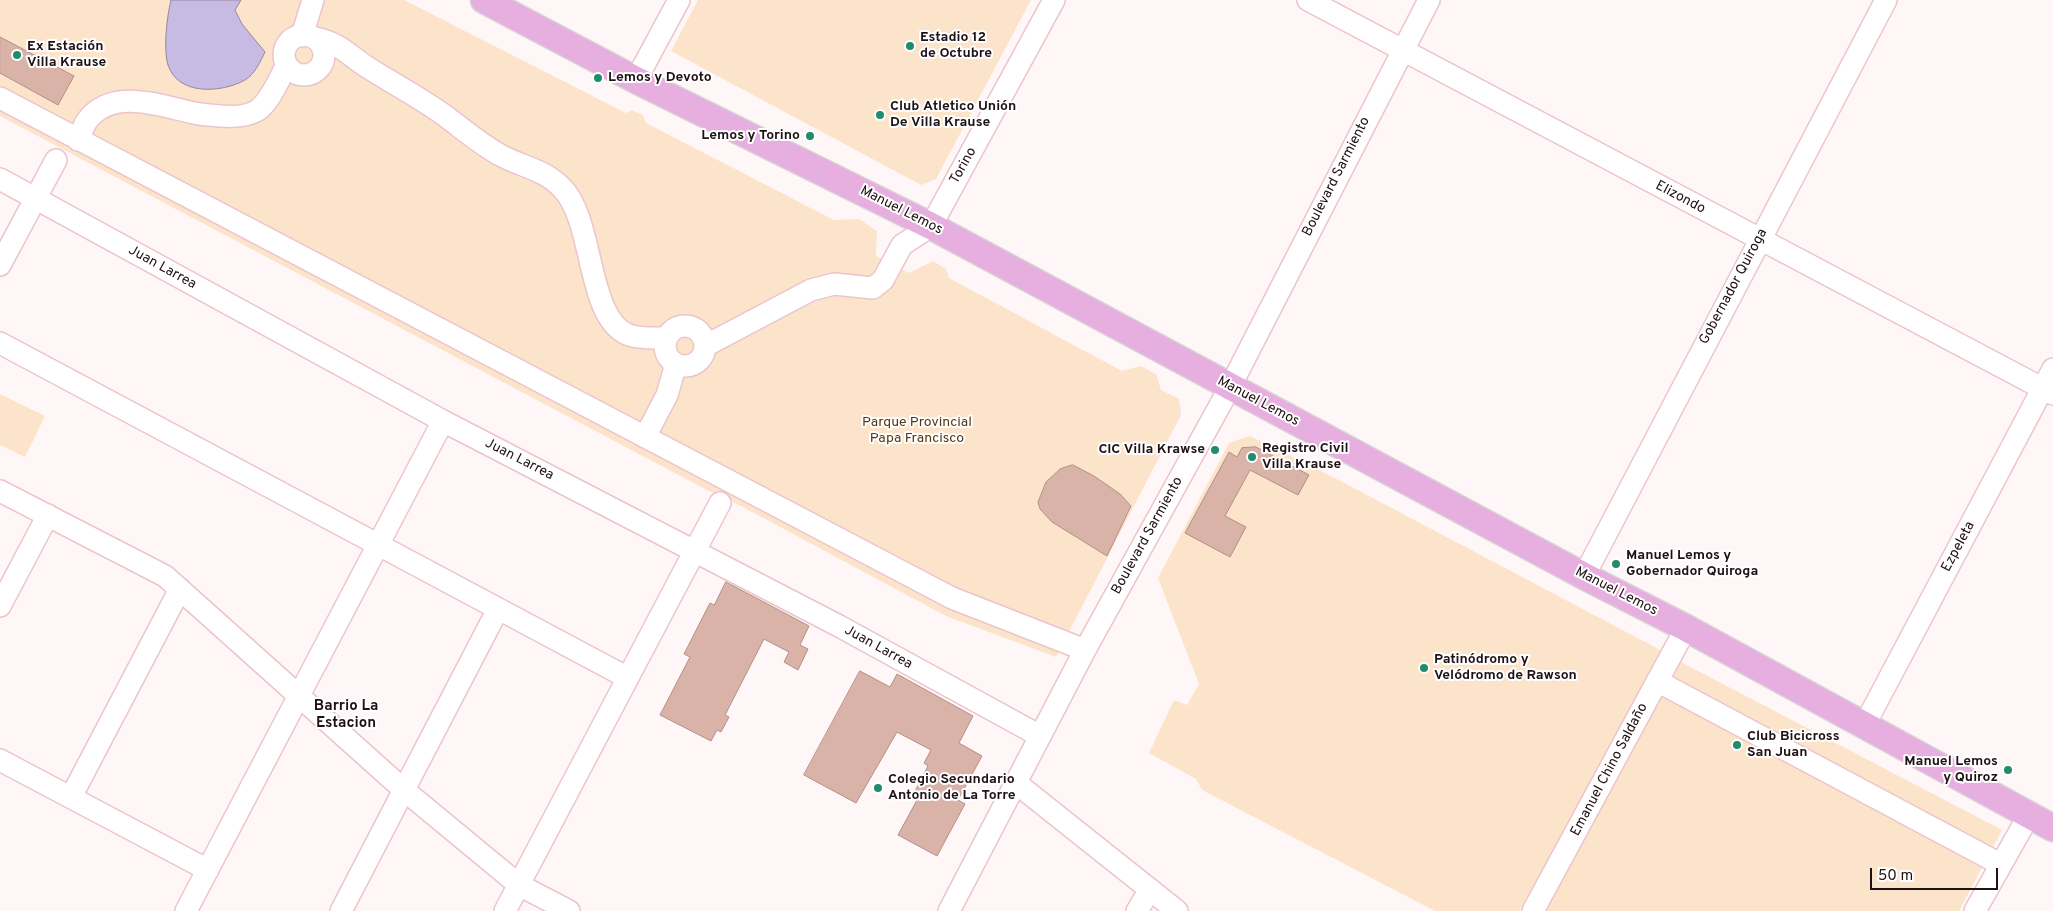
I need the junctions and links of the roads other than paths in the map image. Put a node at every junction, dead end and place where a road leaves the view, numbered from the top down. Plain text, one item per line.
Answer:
1 (313, 0) edge
2 (484, 0) edge
3 (679, 0) edge
4 (1054, 0) edge
5 (1308, 0) edge
6 (1429, 0) edge
7 (1886, 0) edge
8 (308, 37) junction
9 (1401, 51) junction
10 (287, 65) junction
11 (636, 80) junction
12 (0, 98) edge
13 (78, 140) junction
14 (56, 160) dead end
15 (0, 179) edge
16 (35, 198) junction
17 (931, 226) junction
18 (1759, 239) junction
19 (0, 265) edge
20 (666, 338) junction
21 (0, 343) edge
22 (705, 346) junction
23 (676, 364) junction
24 (2053, 369) edge
25 (1230, 386) junction
26 (2048, 391) edge
27 (443, 421) junction
28 (645, 438) junction
29 (0, 491) edge
30 (720, 503) dead end
31 (48, 515) junction
32 (378, 546) junction
33 (694, 551) junction
34 (1584, 576) junction
35 (180, 589) junction
36 (0, 606) edge
37 (498, 609) junction
38 (1686, 628) junction
39 (1085, 650) junction
40 (628, 678) junction
41 (1657, 681) junction
42 (299, 696) junction
43 (1864, 726) junction
44 (1040, 736) junction
45 (0, 760) edge
46 (1016, 783) junction
47 (404, 790) junction
48 (71, 797) junction
49 (2028, 815) junction
50 (2053, 828) edge
51 (2000, 864) junction
52 (208, 870) junction
53 (519, 885) junction
54 (1150, 889) junction
55 (186, 911) edge
56 (341, 911) edge
57 (505, 911) edge
58 (569, 911) edge
59 (949, 911) edge
60 (1138, 911) edge
61 (1177, 911) edge
62 (1534, 911) edge
63 (1976, 911) edge

1 - 8 street
2 - 11 main road, Manuel Lemos
3 - 11 street
4 - 17 street, Torino
5 - 9 street, Elizondo
6 - 9 street, Boulevard Sarmiento
7 - 18 street, Gobernador Quiroga
8 - 10 street
8 - 10 street
8 - 20 street
9 - 18 street, Elizondo
9 - 25 street, Boulevard Sarmiento
10 - 13 street
11 - 17 main road, Manuel Lemos
12 - 13 street
13 - 28 street
14 - 16 street
15 - 16 street, Juan Larrea
16 - 19 street
16 - 27 street, Juan Larrea
17 - 22 street
17 - 25 main road, Manuel Lemos
18 - 26 street, Elizondo
18 - 34 street, Gobernador Quiroga
20 - 22 street
20 - 23 street
21 - 32 street
22 - 23 street
23 - 28 street
24 - 26 street, Ezpeleta
25 - 34 main road, Manuel Lemos
25 - 39 street, Boulevard Sarmiento
26 - 43 street, Ezpeleta
27 - 32 street
27 - 33 street, Juan Larrea
28 - 39 street
29 - 31 street
30 - 33 street
31 - 35 street
31 - 36 street
32 - 37 street
32 - 42 street
33 - 40 street
33 - 44 street, Juan Larrea
34 - 38 main road, Manuel Lemos
35 - 42 street
35 - 48 street
37 - 40 street
37 - 47 street
38 - 41 street, Emanuel Chino Saldaño
38 - 43 main road, Manuel Lemos
39 - 44 street, Boulevard Sarmiento
40 - 53 street
41 - 51 street
41 - 62 street, Emanuel Chino Saldaño
42 - 47 street
42 - 52 street
43 - 49 main road, Manuel Lemos
44 - 46 street, Boulevard Sarmiento
45 - 48 street
46 - 54 street
46 - 59 street, Boulevard Sarmiento
47 - 53 street
47 - 56 street
48 - 52 street
49 - 50 main road, Manuel Lemos
49 - 51 street
51 - 63 street
52 - 55 street
53 - 57 street
53 - 58 street
54 - 60 street
54 - 61 street

